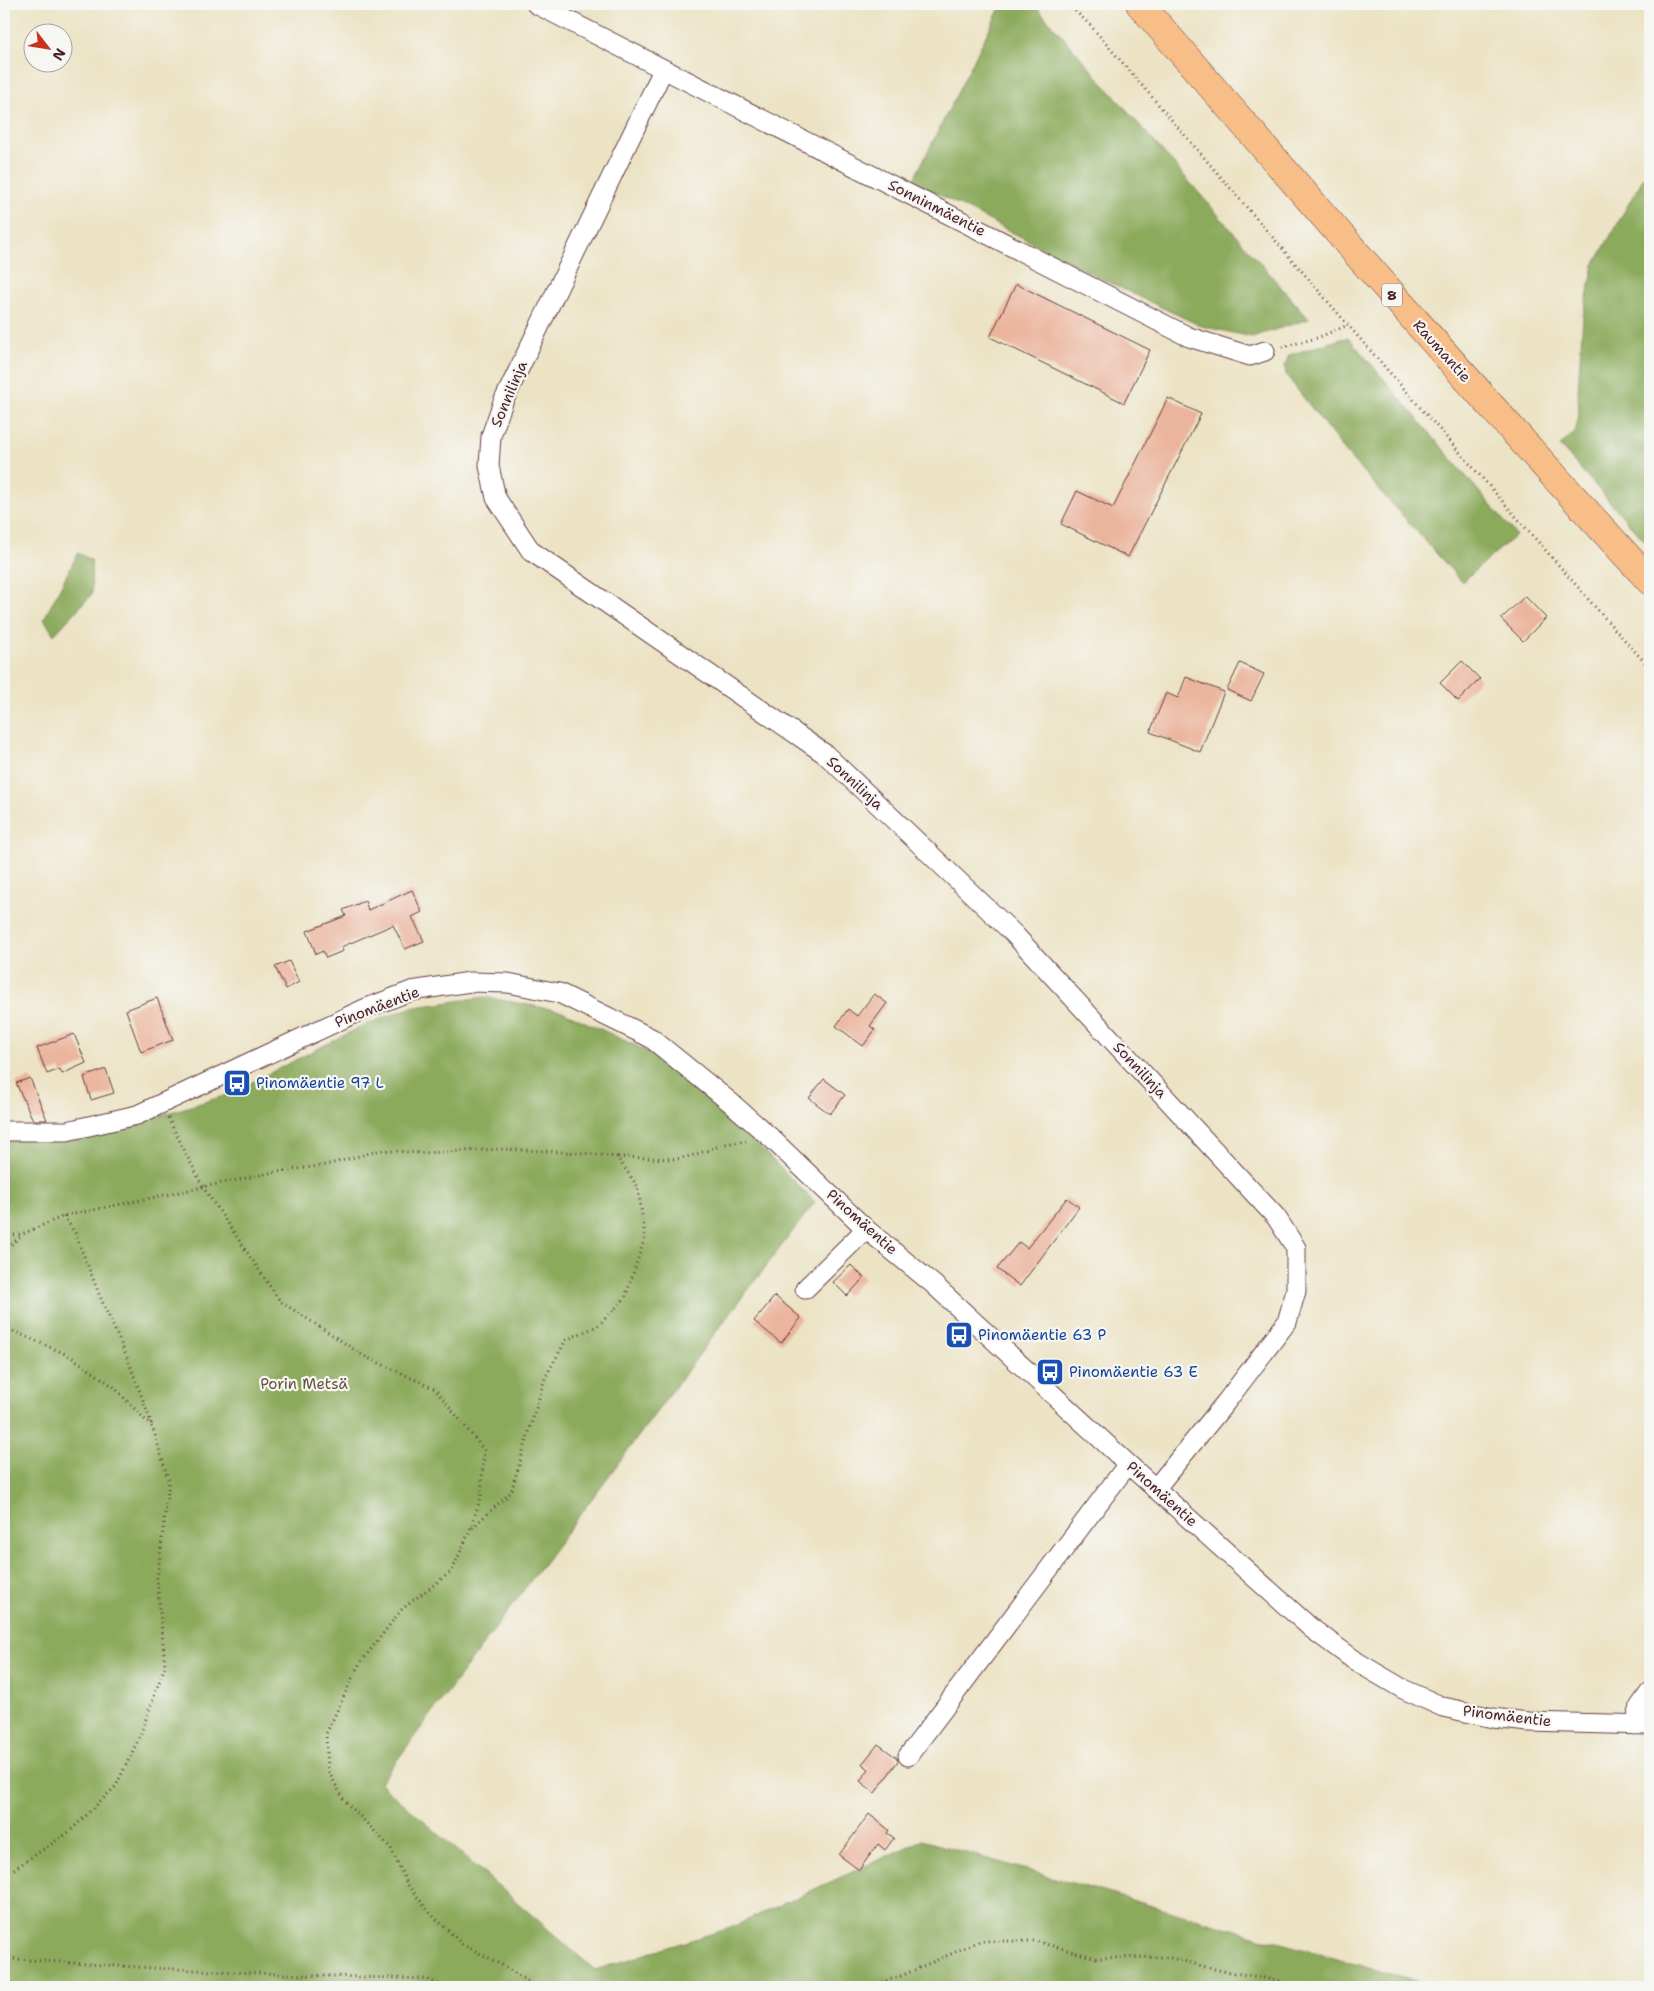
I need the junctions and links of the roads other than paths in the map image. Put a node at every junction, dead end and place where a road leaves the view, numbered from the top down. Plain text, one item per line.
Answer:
1 (536, 4) edge
2 (1140, 4) edge
3 (664, 70) junction
4 (1264, 351) road end
5 (1650, 581) edge
6 (4, 1130) edge
7 (866, 1229) junction
8 (805, 1289) dead end
9 (1128, 1464) junction
10 (1156, 1489) junction
11 (1650, 1692) edge
12 (1643, 1725) edge
13 (908, 1756) dead end

1 - 3 street, Sonninmäentie
2 - 5 highway, Raumantie / 8
3 - 4 street, Sonninmäentie
3 - 10 street, Sonnilinja
6 - 7 street, Pinomäentie
7 - 8 street
7 - 9 street, Pinomäentie
9 - 10 street, Pinomäentie
9 - 13 street
10 - 12 street, Pinomäentie
11 - 12 street

